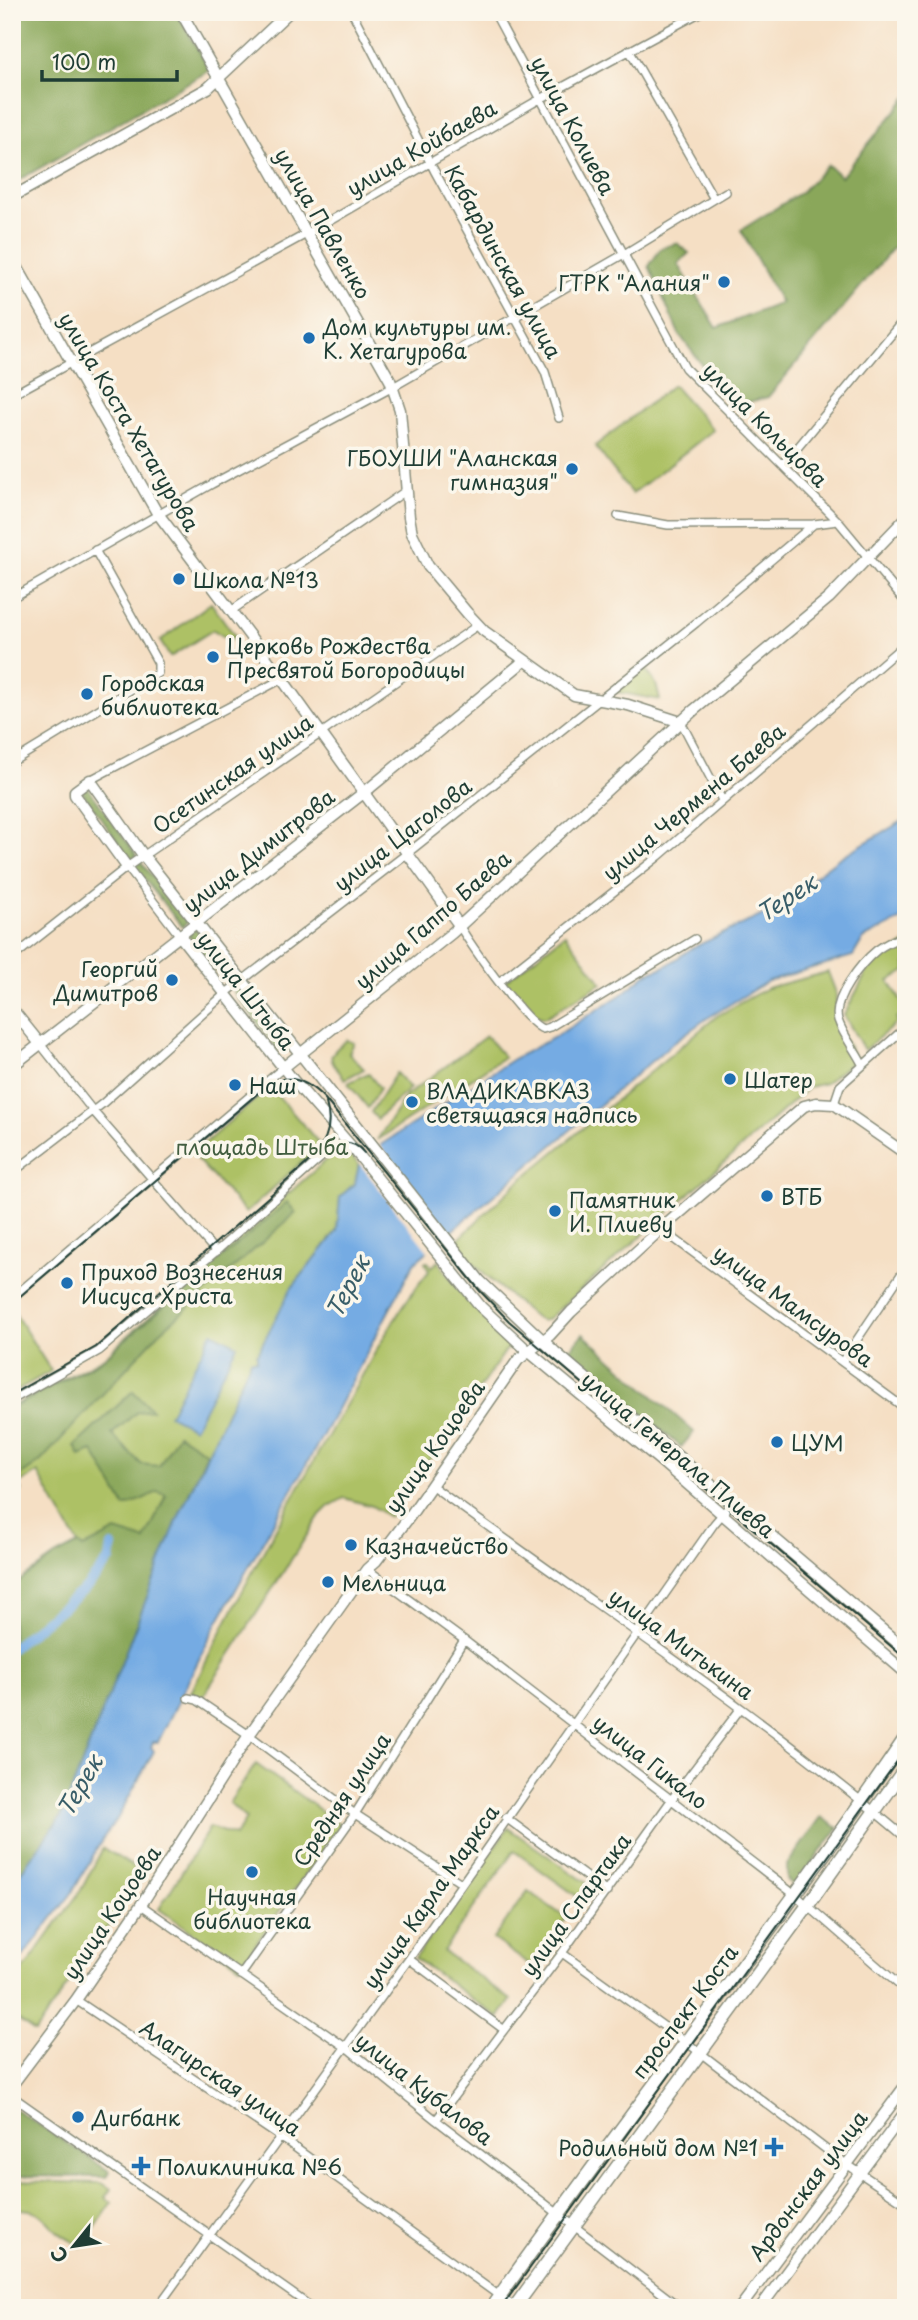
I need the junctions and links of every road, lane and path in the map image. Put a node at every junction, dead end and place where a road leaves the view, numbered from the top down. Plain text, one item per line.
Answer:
1 (181, 12) edge
2 (289, 12) edge
3 (352, 12) edge
4 (494, 12) edge
5 (701, 12) edge
6 (629, 50) junction
7 (218, 78) junction
8 (540, 99) junction
9 (430, 162) junction
10 (726, 192) dead end
11 (12, 197) edge
12 (714, 199) junction
13 (308, 232) junction
14 (624, 254) junction
15 (12, 258) edge
16 (513, 317) junction
17 (906, 317) edge
18 (71, 363) junction
19 (393, 387) junction
20 (12, 395) edge
21 (559, 418) dead end
22 (784, 464) junction
23 (407, 490) junction
24 (159, 514) junction
25 (618, 516) dead end
26 (906, 518) edge
27 (838, 521) junction
28 (814, 524) junction
29 (95, 550) junction
30 (868, 559) junction
31 (12, 598) edge
32 (906, 603) edge
33 (230, 611) junction
34 (478, 625) junction
35 (906, 643) edge
36 (524, 661) junction
37 (282, 679) junction
38 (598, 701) junction
39 (681, 722) junction
40 (320, 734) junction
41 (12, 762) edge
42 (90, 780) junction
43 (364, 792) junction
44 (722, 800) junction
45 (407, 854) junction
46 (143, 855) junction
47 (127, 867) junction
48 (196, 923) junction
49 (459, 925) junction
50 (906, 934) edge
51 (180, 936) junction
52 (695, 939) dead end
53 (12, 958) edge
54 (242, 981) junction
55 (499, 982) junction
56 (226, 993) junction
57 (12, 1009) edge
58 (906, 1027) edge
59 (41, 1045) junction
60 (301, 1055) junction
61 (862, 1064) junction
62 (12, 1066) edge
63 (284, 1067) junction
64 (834, 1104) junction
65 (93, 1111) junction
66 (368, 1139) joint
67 (356, 1151) junction
68 (906, 1154) edge
69 (12, 1173) edge
70 (153, 1178) junction
71 (661, 1229) junction
72 (216, 1252) junction
73 (906, 1267) edge
74 (12, 1298) edge
75 (542, 1340) junction
76 (528, 1351) junction
77 (842, 1362) junction
78 (12, 1400) edge
79 (906, 1409) edge
80 (431, 1485) junction
81 (732, 1503) junction
82 (722, 1514) junction
83 (367, 1569) junction
84 (638, 1633) junction
85 (464, 1640) junction
86 (906, 1650) edge
87 (906, 1673) edge
88 (188, 1698) dead end
89 (741, 1708) junction
90 (573, 1724) junction
91 (250, 1735) junction
92 (906, 1737) edge
93 (906, 1768) edge
94 (672, 1800) junction
95 (862, 1801) junction
96 (876, 1812) junction
97 (355, 1814) junction
98 (506, 1818) junction
99 (906, 1838) edge
100 (461, 1883) junction
101 (607, 1892) junction
102 (794, 1895) junction
103 (141, 1905) junction
104 (808, 1905) junction
105 (562, 1953) junction
106 (409, 1959) junction
107 (240, 1975) junction
108 (906, 1991) edge
109 (76, 2000) junction
110 (503, 2029) junction
111 (685, 2041) junction
112 (345, 2047) junction
113 (699, 2052) junction
114 (12, 2085) edge
115 (906, 2085) edge
116 (12, 2096) edge
117 (906, 2111) edge
118 (436, 2120) junction
119 (280, 2137) junction
120 (847, 2164) junction
121 (860, 2174) junction
122 (906, 2204) edge
123 (558, 2213) junction
124 (574, 2224) junction
125 (209, 2235) junction
126 (500, 2296) junction
127 (515, 2307) edge
128 (157, 2308) edge
129 (313, 2308) edge
130 (491, 2308) edge
131 (681, 2308) edge
132 (740, 2308) edge
133 (760, 2308) edge

1 - 7 main road, улица Павленко
2 - 7 main road
3 - 9 street, Кабардинская улица
4 - 8 street, улица Колиева
5 - 6 street, улица Койбаева
6 - 8 street, улица Койбаева
6 - 12 street
7 - 11 main road
7 - 13 main road, улица Павленко
8 - 9 street, улица Койбаева
8 - 14 street, улица Колиева
9 - 13 street, улица Койбаева
9 - 16 street, Кабардинская улица
10 - 12 street
12 - 14 street
13 - 18 street, улица Койбаева
13 - 19 main road, улица Павленко
14 - 16 street
14 - 22 street, улица Кольцова
15 - 18 main road, улица Коста Хетагурова
16 - 19 street
16 - 21 street, Кабардинская улица
17 - 22 street
18 - 20 street, улица Койбаева
18 - 24 main road, улица Коста Хетагурова
19 - 23 main road, улица Павленко
19 - 24 street
22 - 27 street, улица Кольцова
23 - 33 street
23 - 34 main road, улица Павленко
24 - 29 street
24 - 33 main road, улица Коста Хетагурова
25 - 28 street
26 - 30 main road, улица Гаппо Баева
27 - 28 street
27 - 30 street, улица Кольцова
28 - 38 street, улица Цаголова
29 - 31 street
29 - 41 street
30 - 32 street, улица Кольцова
30 - 39 main road, улица Гаппо Баева
33 - 37 main road, улица Коста Хетагурова
34 - 36 main road, улица Павленко
34 - 40 street, Осетинская улица
35 - 44 street, улица Чермена Баева
36 - 38 main road, улица Павленко
36 - 43 main road, улица Димитрова
37 - 40 main road, улица Коста Хетагурова
37 - 42 street
38 - 39 main road, улица Павленко
38 - 45 street, улица Цаголова
39 - 44 street
39 - 49 main road, улица Гаппо Баева
40 - 43 main road, улица Коста Хетагурова
40 - 46 street, Осетинская улица
42 - 46 main road, улица Штыба
42 - 47 main road, улица Штыба
43 - 45 main road, улица Коста Хетагурова
43 - 48 main road, улица Димитрова
44 - 55 street, улица Чермена Баева
45 - 49 main road, улица Коста Хетагурова
45 - 54 street, улица Цаголова
46 - 47 street, Осетинская улица
46 - 48 main road, улица Штыба
47 - 51 street, улица Штыба
47 - 53 street, Осетинская улица
48 - 51 main road, улица Димитрова
48 - 54 main road, улица Штыба
49 - 55 street, улица Коста Хетагурова
49 - 60 main road, улица Гаппо Баева
50 - 61 street
51 - 56 main road, улица Штыба
51 - 59 main road, улица Димитрова
52 - 55 street, улица Коста Хетагурова
54 - 56 street, улица Цаголова
54 - 60 main road, улица Штыба
56 - 63 main road, улица Штыба
56 - 65 street, улица Цаголова
57 - 59 main road
58 - 61 street
59 - 62 main road, улица Димитрова
59 - 65 street
60 - 63 main road, улица Гаппо Баева
60 - 66 main road, улица Штыба
61 - 64 street
63 - 67 main road, улица Штыба
63 - 70 street, улица Гаппо Баева
64 - 68 main road
64 - 71 main road, улица Коцоева
65 - 69 street, улица Цаголова
65 - 70 street
66 - 75 main road, улица Генерала Плиева
67 - 72 street
67 - 76 main road, улица Генерала Плиева
70 - 72 street
70 - 74 street, улица Гаппо Баева
71 - 75 main road, улица Коцоева
71 - 77 street, улица Мамсурова
72 - 78 street
73 - 77 street
75 - 76 main road, улица Коцоева
75 - 81 main road, улица Генерала Плиева
76 - 80 main road, улица Коцоева
76 - 82 main road, улица Генерала Плиева
77 - 79 street, улица Мамсурова
80 - 83 main road, улица Коцоева
80 - 84 street, улица Митькина
81 - 82 street, улица Карла Маркса
81 - 86 main road, улица Генерала Плиева
82 - 84 street, улица Карла Маркса
82 - 87 main road, улица Генерала Плиева
83 - 85 street, улица Гикало
83 - 91 main road, улица Коцоева
84 - 89 street, улица Митькина
84 - 90 street, улица Карла Маркса
85 - 90 street, улица Гикало
85 - 97 street, Средняя улица
88 - 91 street
89 - 94 street, улица Спартака
89 - 95 street, улица Митькина
90 - 94 street, улица Гикало
90 - 98 street, улица Карла Маркса
91 - 97 street
91 - 103 main road, улица Коцоева
92 - 95 main road, проспект Коста
93 - 96 main road, проспект Коста
94 - 101 street, улица Спартака
94 - 102 street, улица Гикало
95 - 96 street, улица Митькина
95 - 102 main road, проспект Коста
96 - 99 street, улица Митькина
96 - 104 main road, проспект Коста
97 - 100 street
97 - 107 street, Средняя улица
98 - 100 street, улица Карла Маркса
98 - 101 street
100 - 106 street, улица Карла Маркса
101 - 105 street, улица Спартака
102 - 104 street, улица Гикало
102 - 111 main road, проспект Коста
103 - 107 street, улица Кубалова
103 - 109 main road, улица Коцоева
104 - 108 street, улица Гикало
104 - 113 main road, проспект Коста
105 - 110 street, улица Спартака
105 - 111 street
106 - 110 street
106 - 112 street, улица Карла Маркса
107 - 112 street, улица Кубалова
109 - 114 main road, улица Коцоева
109 - 119 street, Алагирская улица
110 - 118 street, улица Спартака
111 - 113 street
111 - 123 main road, проспект Коста
112 - 118 street, улица Кубалова
112 - 119 street, улица Карла Маркса
113 - 120 street
113 - 124 main road, проспект Коста
115 - 120 main road, Ардонская улица
116 - 125 street
117 - 121 main road, Ардонская улица
118 - 123 street, улица Кубалова
119 - 125 street, улица Карла Маркса
119 - 126 street, Алагирская улица
120 - 121 street
120 - 132 main road, Ардонская улица
121 - 122 street
121 - 133 main road, Ардонская улица
123 - 124 street, улица Кубалова
123 - 126 main road, проспект Коста
124 - 127 main road, проспект Коста
124 - 131 street, улица Кубалова
125 - 128 street, улица Карла Маркса
125 - 129 street
126 - 127 street, Алагирская улица
126 - 130 main road, проспект Коста

